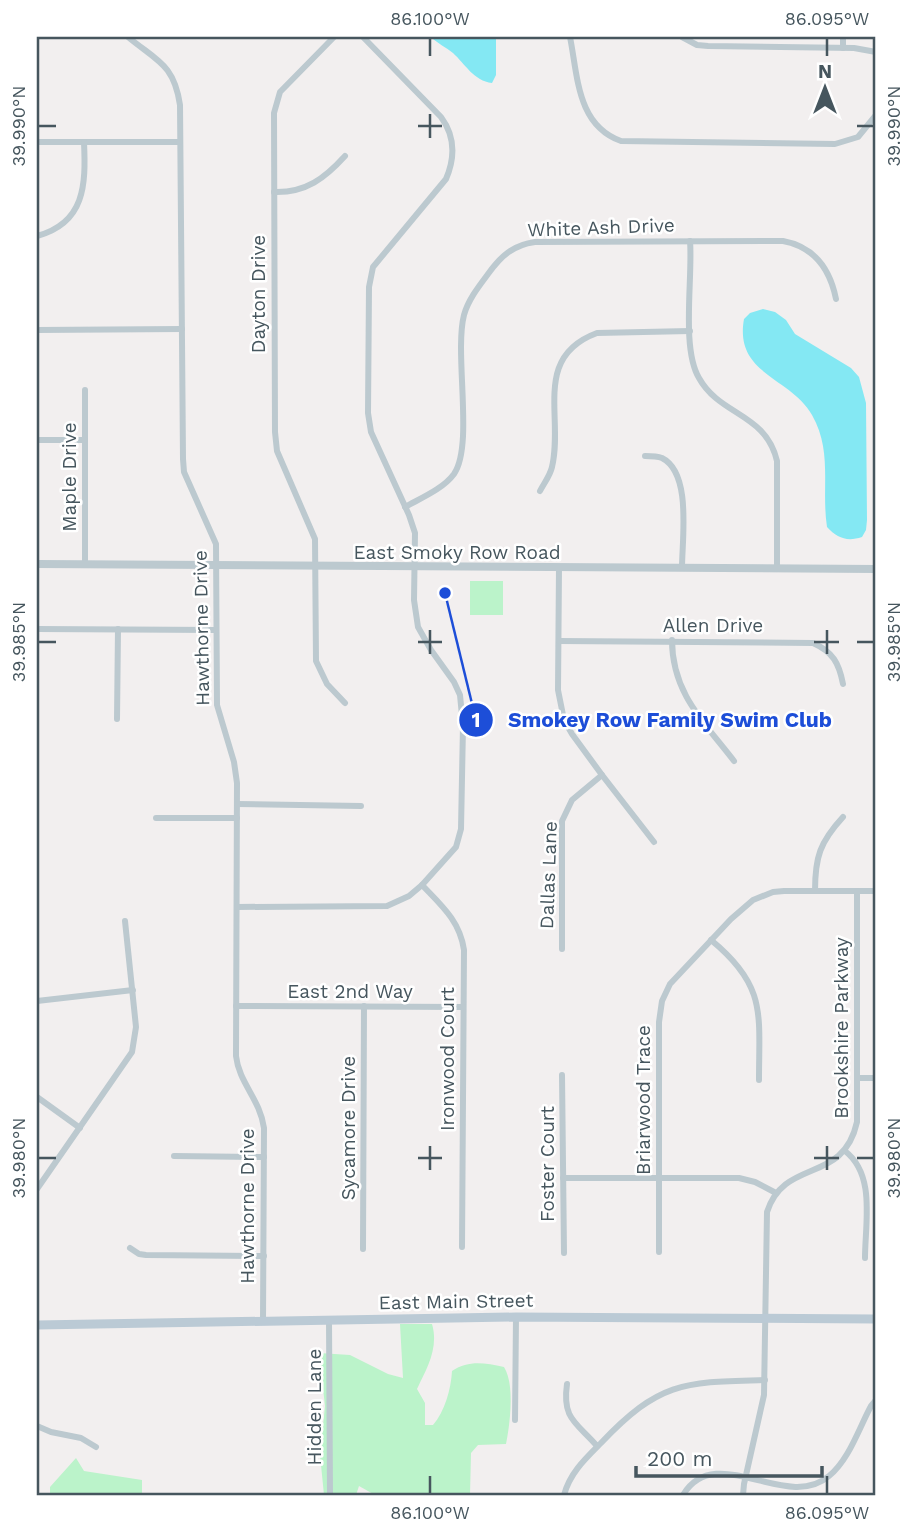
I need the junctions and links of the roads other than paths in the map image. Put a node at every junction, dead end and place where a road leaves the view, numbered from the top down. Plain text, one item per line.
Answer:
1 (128, 37) edge
2 (334, 37) edge
3 (363, 37) edge
4 (570, 37) edge
5 (682, 37) edge
6 (843, 37) edge
7 (843, 48) junction
8 (876, 52) edge
9 (876, 116) edge
10 (37, 142) edge
11 (84, 142) junction
12 (180, 142) junction
13 (345, 156) dead end
14 (274, 192) junction
15 (37, 236) edge
16 (690, 240) junction
17 (836, 299) dead end
18 (181, 329) junction
19 (37, 330) edge
20 (690, 331) junction
21 (85, 390) dead end
22 (37, 440) edge
23 (85, 440) junction
24 (646, 456) dead end
25 (540, 491) dead end
26 (405, 508) junction
27 (37, 564) edge
28 (85, 565) junction
29 (216, 566) junction
30 (316, 566) junction
31 (415, 567) junction
32 (682, 568) junction
33 (777, 568) junction
34 (559, 569) junction
35 (876, 569) edge
36 (37, 629) edge
37 (118, 629) junction
38 (216, 630) junction
39 (672, 640) junction
40 (559, 641) junction
41 (843, 684) dead end
42 (345, 703) dead end
43 (117, 719) dead end
44 (734, 761) dead end
45 (602, 775) junction
46 (237, 804) junction
47 (361, 806) dead end
48 (843, 817) dead end
49 (156, 818) dead end
50 (237, 818) junction
51 (654, 842) dead end
52 (422, 885) junction
53 (815, 891) junction
54 (858, 891) junction
55 (876, 891) edge
56 (237, 907) junction
57 (125, 921) dead end
58 (711, 940) junction
59 (562, 948) dead end
60 (133, 990) junction
61 (37, 1001) edge
62 (236, 1006) junction
63 (364, 1006) junction
64 (463, 1007) junction
65 (562, 1075) dead end
66 (858, 1078) junction
67 (876, 1078) edge
68 (759, 1080) dead end
69 (37, 1097) edge
70 (80, 1128) junction
71 (845, 1151) junction
72 (174, 1156) dead end
73 (264, 1157) junction
74 (563, 1178) junction
75 (659, 1178) junction
76 (37, 1189) edge
77 (776, 1193) junction
78 (463, 1247) dead end
79 (130, 1248) dead end
80 (363, 1249) dead end
81 (659, 1252) dead end
82 (564, 1253) dead end
83 (264, 1256) junction
84 (865, 1258) dead end
85 (516, 1317) junction
86 (766, 1318) junction
87 (876, 1319) edge
88 (329, 1320) junction
89 (263, 1321) junction
90 (37, 1325) edge
91 (765, 1380) junction
92 (567, 1384) dead end
93 (876, 1400) edge
94 (515, 1420) dead end
95 (37, 1426) edge
96 (597, 1446) junction
97 (96, 1447) dead end
98 (746, 1477) junction
99 (330, 1495) edge
100 (564, 1495) edge
101 (683, 1495) edge
102 (744, 1495) edge

1 - 12 street, Hawthorne Drive
2 - 14 street, Dayton Drive
3 - 26 street
4 - 9 street
5 - 7 street
6 - 7 street
7 - 8 street
10 - 11 street
11 - 12 street
11 - 15 street
12 - 18 street, Hawthorne Drive
13 - 14 street
14 - 30 street, Dayton Drive
16 - 17 street, White Ash Drive
16 - 20 street
16 - 26 street, White Ash Drive
18 - 19 street
18 - 29 street, Hawthorne Drive
20 - 25 street
20 - 33 street
21 - 23 street, Maple Drive
22 - 23 street
23 - 28 street, Maple Drive
24 - 32 street
26 - 31 street
27 - 28 street, East Smoky Row Road
28 - 29 street, East Smoky Row Road
29 - 30 street, East Smoky Row Road
29 - 38 street, Hawthorne Drive
30 - 31 street, East Smoky Row Road
30 - 42 street, Dayton Drive
31 - 34 street, East Smoky Row Road
31 - 52 street
32 - 33 street, East Smoky Row Road
32 - 34 street, East Smoky Row Road
33 - 35 street, East Smoky Row Road
34 - 40 street
36 - 37 street
37 - 38 street
37 - 43 street
38 - 46 street, Hawthorne Drive
39 - 40 street, Allen Drive
39 - 41 street, Allen Drive
39 - 44 street
40 - 45 street
45 - 51 street
45 - 59 street, Dallas Lane
46 - 47 street
46 - 50 street, Hawthorne Drive
48 - 53 street
49 - 50 street
50 - 56 street, Hawthorne Drive
52 - 56 street
52 - 64 street, Ironwood Court
53 - 54 street, Briarwood Trace
53 - 58 street, Briarwood Trace
54 - 55 street, Briarwood Trace
54 - 66 street, Brookshire Parkway
56 - 62 street, Hawthorne Drive
57 - 60 street
58 - 68 street
58 - 75 street, Briarwood Trace
60 - 61 street
60 - 70 street
62 - 63 street, East 2nd Way
62 - 73 street, Hawthorne Drive
63 - 64 street, East 2nd Way
63 - 80 street, Sycamore Drive
64 - 78 street, Ironwood Court
65 - 74 street, Foster Court
66 - 67 street
66 - 71 street, Brookshire Parkway
69 - 70 street
70 - 76 street
71 - 77 street
71 - 84 street
72 - 73 street
73 - 83 street, Hawthorne Drive
74 - 75 street
74 - 82 street, Foster Court
75 - 77 street
75 - 81 street, Briarwood Trace
77 - 86 street
79 - 83 street
83 - 89 street, Hawthorne Drive
85 - 86 main road, East Main Street
85 - 88 main road, East Main Street
85 - 94 street
86 - 87 main road, East Main Street
86 - 91 street
88 - 89 main road, East Main Street
88 - 99 street, Hidden Lane
89 - 90 main road, East Main Street
91 - 96 street
91 - 98 street
92 - 96 street
93 - 98 street
95 - 97 street
96 - 100 street
98 - 101 street
98 - 102 street

